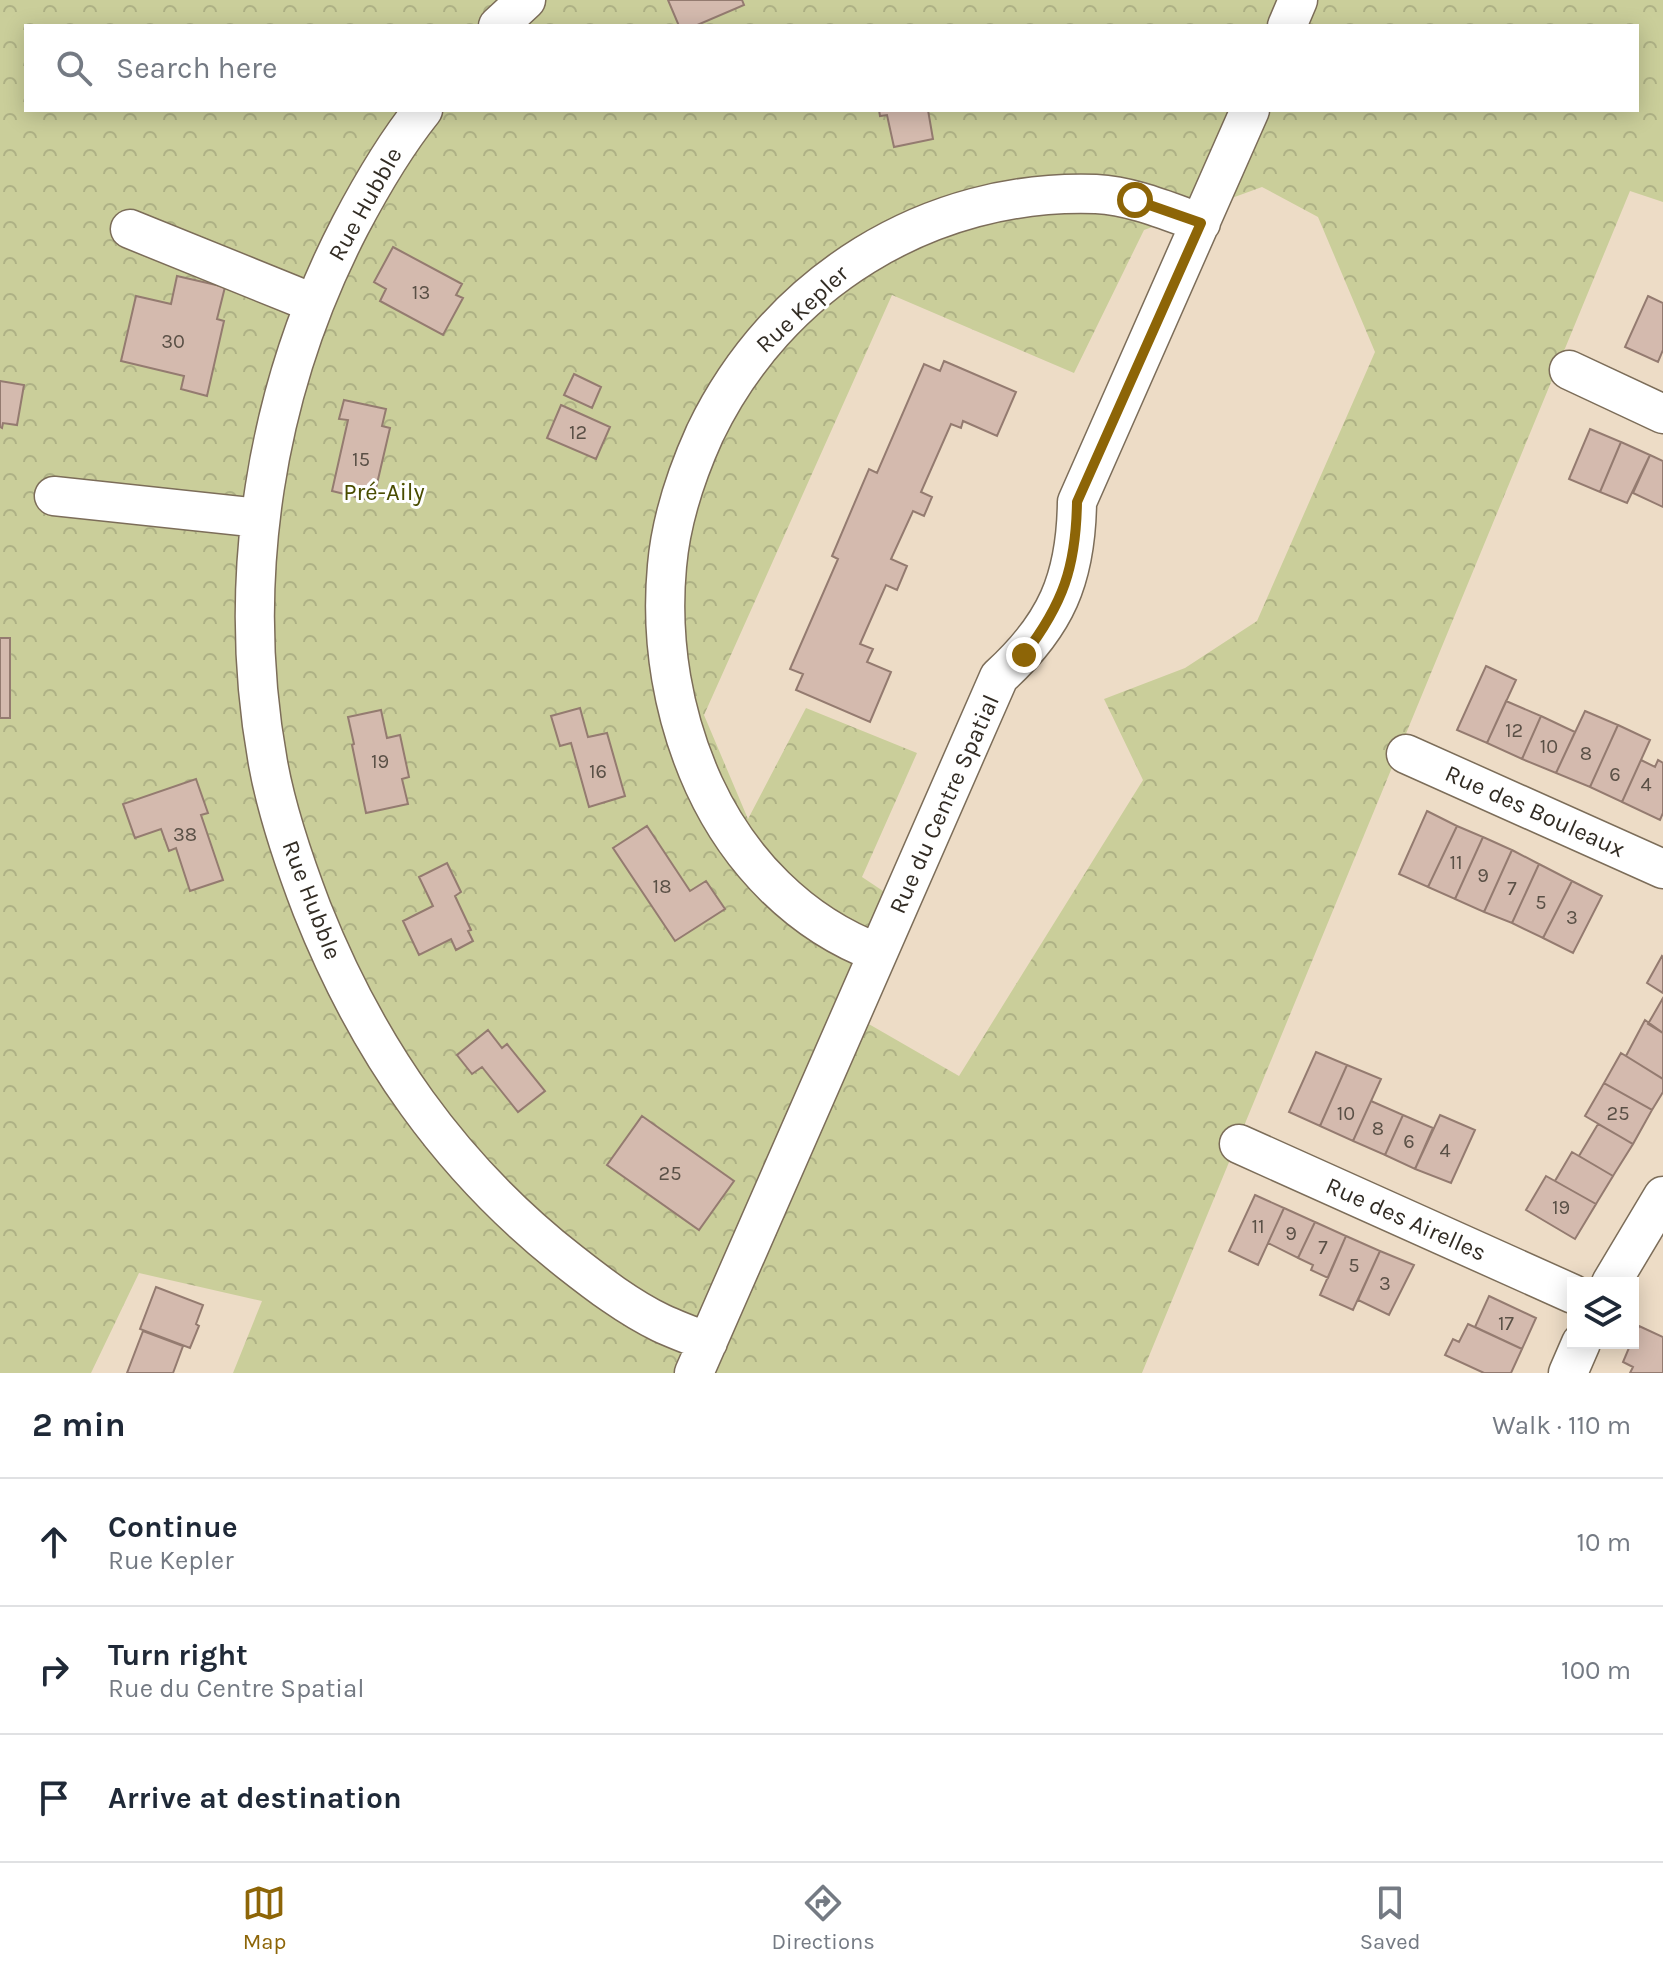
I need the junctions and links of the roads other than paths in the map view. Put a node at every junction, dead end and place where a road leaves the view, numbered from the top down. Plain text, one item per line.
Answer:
1 (526, 0) edge
2 (1298, 0) edge
3 (500, 24) edge
4 (1288, 24) edge
5 (421, 112) edge
6 (1249, 112) edge
7 (1201, 223) junction
8 (130, 229) dead end
9 (313, 303) junction
10 (1569, 370) dead end
11 (1663, 414) edge
12 (54, 496) dead end
13 (260, 518) junction
14 (1406, 754) dead end
15 (1663, 869) edge
16 (878, 953) junction
17 (1239, 1144) dead end
18 (1663, 1196) edge
19 (1615, 1277) edge
20 (1567, 1291) edge
21 (1578, 1349) edge
22 (701, 1358) edge
23 (1568, 1373) edge

1 - 3 street
2 - 4 street
5 - 9 street, Rue Hubble
6 - 7 street, Rue du Centre Spatial
7 - 16 street, Rue du Centre Spatial
7 - 16 street, Rue Kepler
8 - 9 street
9 - 13 street, Rue Hubble
10 - 11 street
12 - 13 street
13 - 22 street, Rue Hubble
14 - 15 street, Rue des Bouleaux
16 - 22 street, Rue du Centre Spatial
17 - 20 street, Rue des Airelles
18 - 19 street
21 - 23 street

